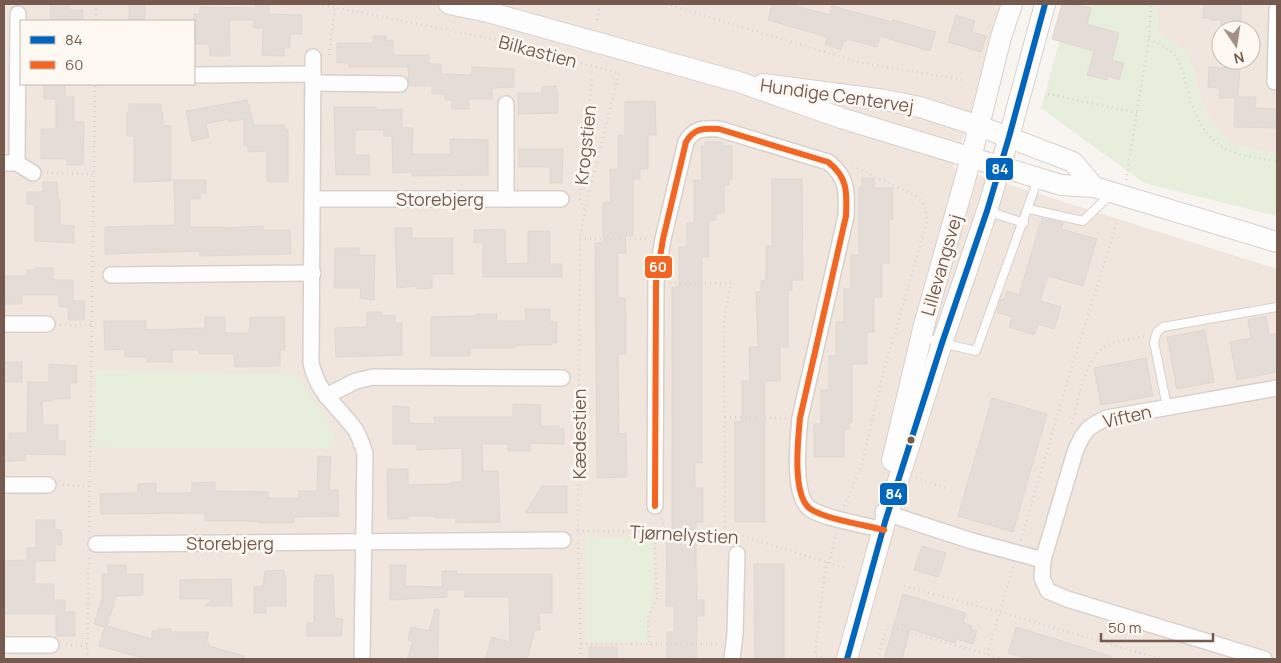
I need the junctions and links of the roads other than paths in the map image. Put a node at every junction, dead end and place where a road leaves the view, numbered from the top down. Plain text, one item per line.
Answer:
1 (449, 4) edge
2 (1012, 4) edge
3 (1046, 4) edge
4 (1277, 9) edge
5 (18, 14) dead end
6 (313, 57) road end
7 (195, 75) edge
8 (313, 78) junction
9 (739, 82) junction
10 (1275, 82) dead end
11 (400, 84) dead end
12 (506, 104) dead end
13 (979, 126) junction
14 (1010, 137) junction
15 (971, 158) junction
16 (10, 163) edge
17 (1000, 167) junction
18 (33, 173) road end
19 (1038, 179) junction
20 (1111, 187) junction
21 (314, 199) junction
22 (506, 200) junction
23 (561, 200) dead end
24 (1028, 209) junction
25 (987, 211) junction
26 (1024, 222) junction
27 (1277, 242) edge
28 (313, 273) junction
29 (111, 275) dead end
30 (1277, 307) edge
31 (4, 324) edge
32 (47, 324) road end
33 (921, 336) junction
34 (942, 343) junction
35 (562, 378) dead end
36 (1277, 388) edge
37 (326, 396) junction
38 (1167, 407) junction
39 (4, 485) edge
40 (48, 485) road end
41 (655, 506) dead end
42 (885, 519) junction
43 (563, 540) dead end
44 (364, 542) junction
45 (91, 544) road end
46 (737, 554) dead end
47 (1043, 560) junction
48 (4, 645) edge
49 (51, 645) road end
50 (733, 656) edge
51 (362, 659) edge
52 (847, 659) edge
53 (1264, 659) edge

1 - 9 street, Hundige Centervej
2 - 13 street, Lillevangsvej
3 - 14 street, Lillevangsvej
4 - 10 street
5 - 16 street
6 - 8 street
7 - 8 street
8 - 11 street
8 - 21 street
9 - 13 street, Hundige Centervej
9 - 15 street, Hundige Centervej
12 - 22 street, Storebjerg
13 - 14 street, Hundige Centervej
13 - 15 street, Lillevangsvej
14 - 17 street, Lillevangsvej
14 - 20 street, Hundige Centervej
15 - 17 street, Hundige Centervej
15 - 33 street, Lillevangsvej
16 - 18 street
17 - 19 street, Hundige Centervej
17 - 25 street, Lillevangsvej
19 - 20 street, Hundige Centervej
19 - 24 lane
20 - 24 lane
20 - 27 street, Hundige Centervej
21 - 22 street, Storebjerg
21 - 28 street
22 - 23 street, Storebjerg
24 - 26 lane
25 - 26 lane
25 - 34 street, Lillevangsvej
26 - 34 lane
28 - 29 street
28 - 37 street
30 - 38 lane
31 - 32 street
33 - 34 lane
33 - 42 street, Lillevangsvej
34 - 42 street, Lillevangsvej
35 - 37 street
36 - 38 street, Viften
37 - 44 street
38 - 47 street, Viften
39 - 40 street
41 - 42 street
42 - 47 street
42 - 52 street, Lillevangsvej
43 - 44 street, Storebjerg
44 - 45 street, Storebjerg
44 - 51 street
46 - 50 street
47 - 53 street, Viften
48 - 49 street

